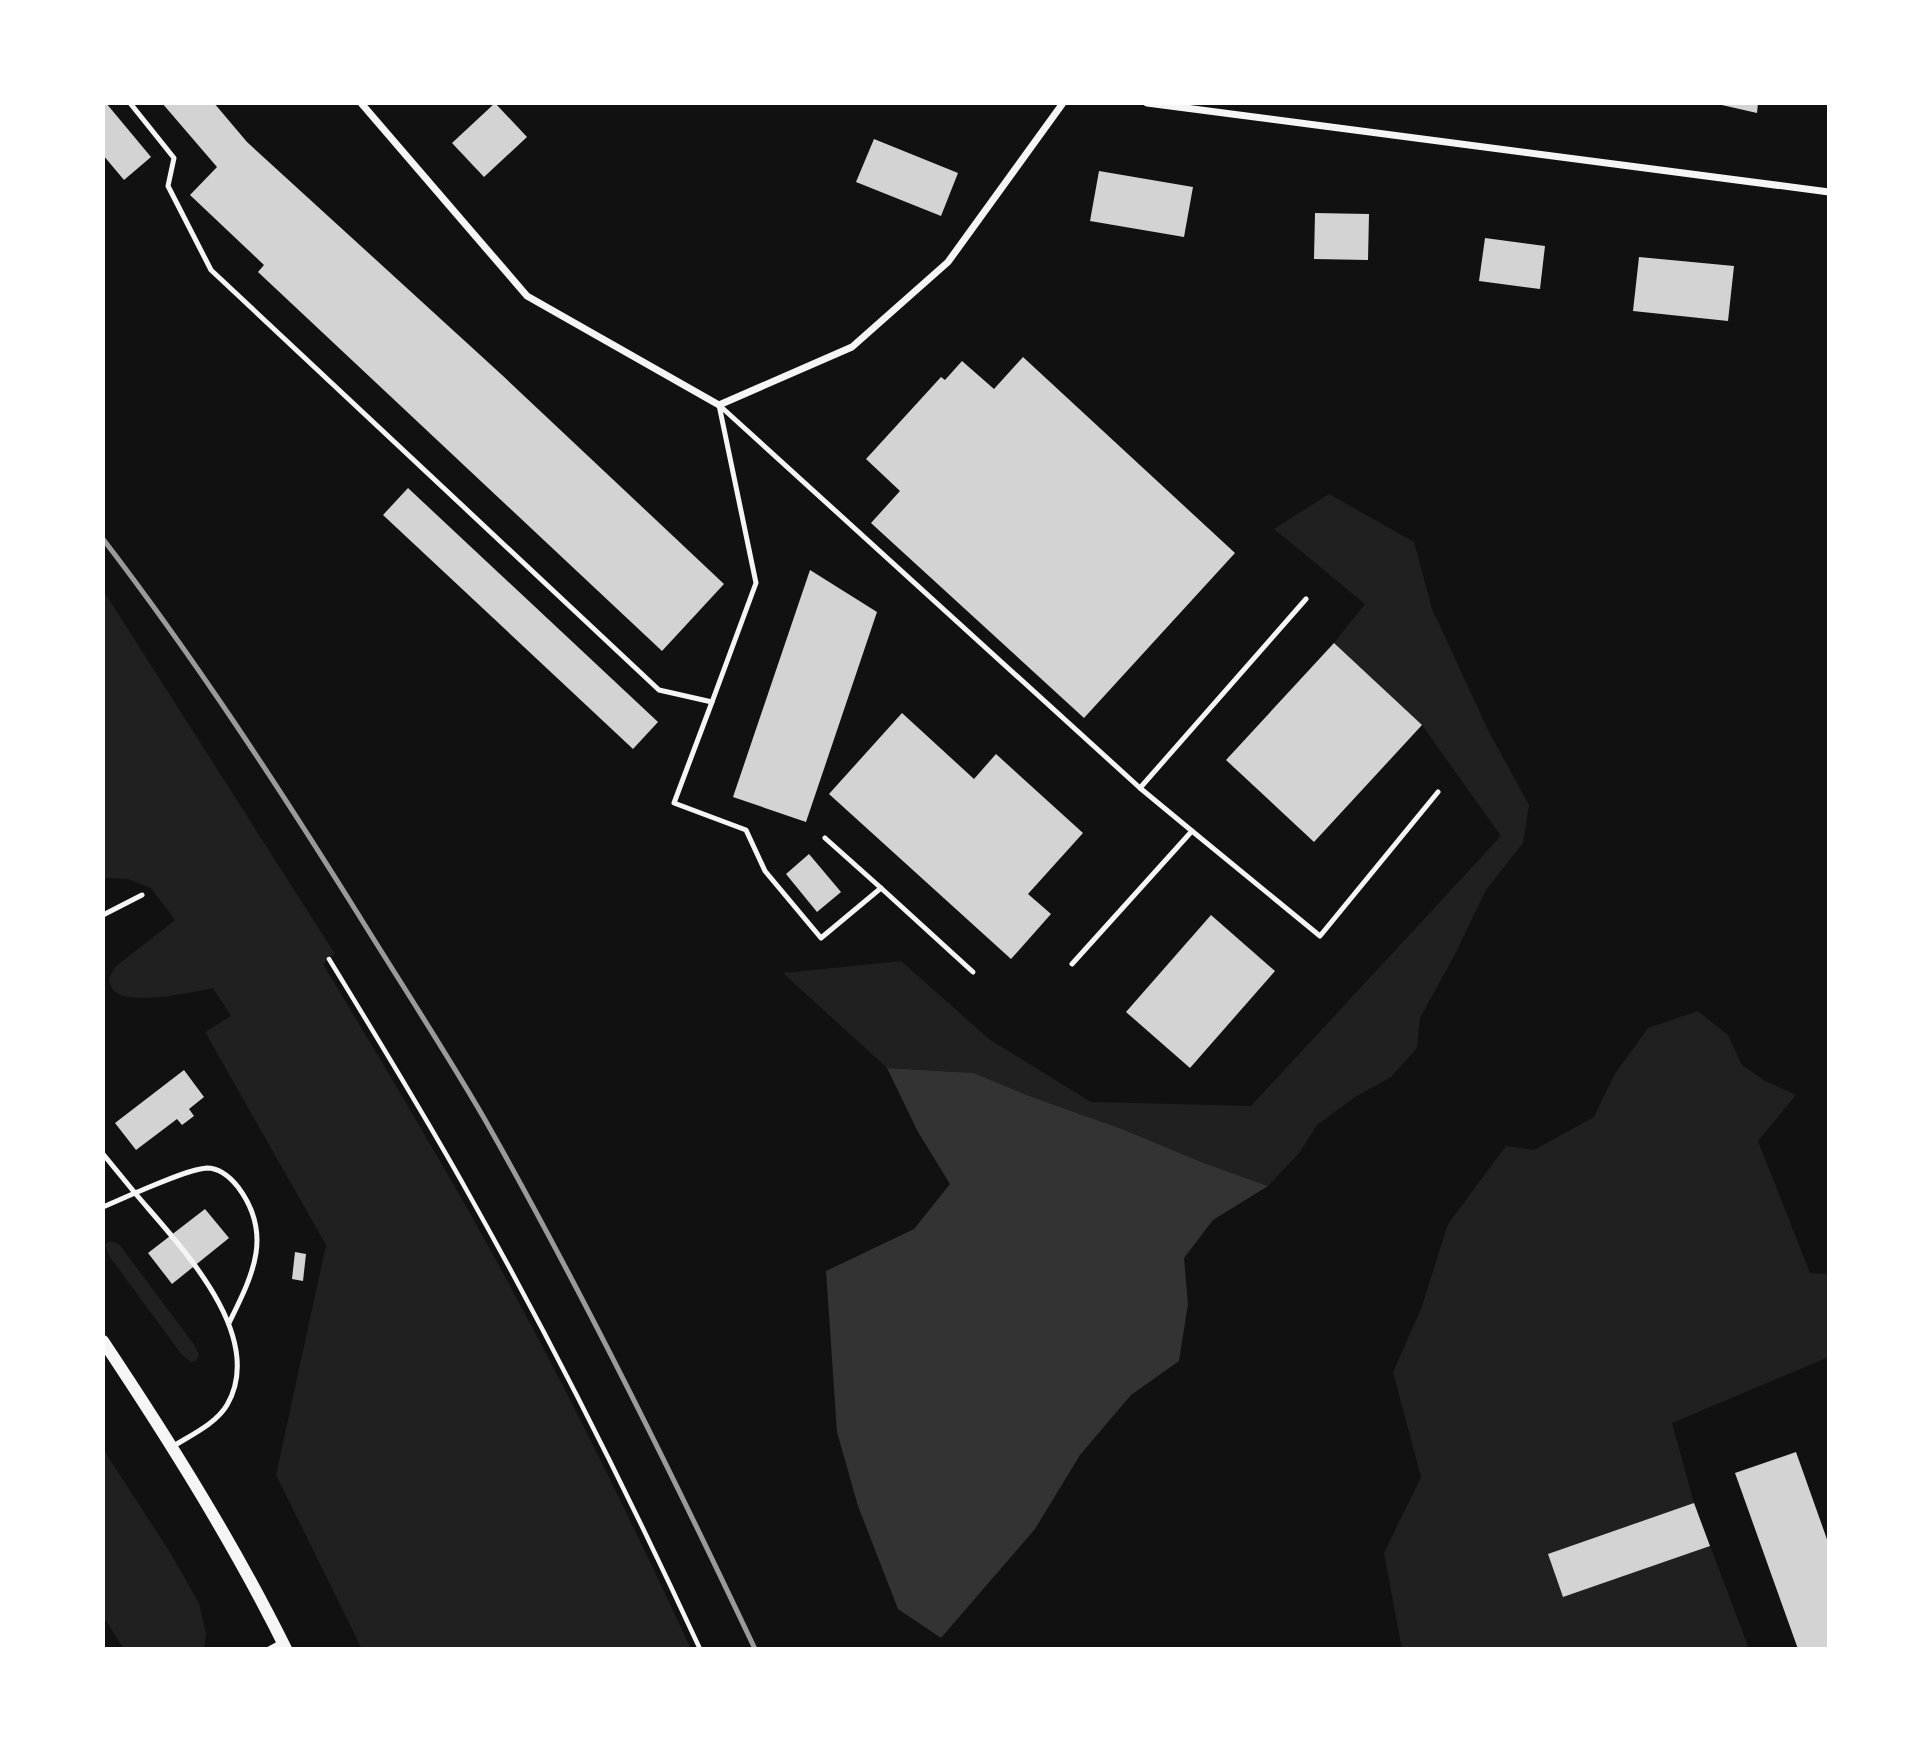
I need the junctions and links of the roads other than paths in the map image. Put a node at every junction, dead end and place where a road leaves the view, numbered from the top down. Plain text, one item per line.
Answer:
1 (130, 103) edge
2 (361, 103) edge
3 (1063, 103) edge
4 (1147, 103) edge
5 (1829, 192) edge
6 (719, 405) junction
7 (1306, 599) dead end
8 (712, 702) junction
9 (1140, 788) junction
10 (1438, 792) dead end
11 (1192, 831) junction
12 (825, 838) dead end
13 (881, 888) junction
14 (142, 895) dead end
15 (103, 915) edge
16 (1072, 964) dead end
17 (973, 972) dead end
18 (103, 1154) edge
19 (135, 1193) junction
20 (103, 1207) edge
21 (229, 1323) junction
22 (103, 1341) edge
23 (172, 1447) junction
24 (284, 1645) edge
25 (269, 1649) edge

1 - 8 lane
2 - 6 street
3 - 6 street
4 - 5 street
6 - 8 lane
6 - 9 lane
7 - 9 lane
8 - 13 lane
9 - 11 lane
10 - 11 lane
11 - 16 lane
12 - 13 lane
13 - 17 lane
14 - 15 lane
18 - 19 lane
19 - 20 lane
19 - 21 lane
19 - 21 lane
21 - 23 lane
22 - 23 street
23 - 24 street
24 - 25 lane

